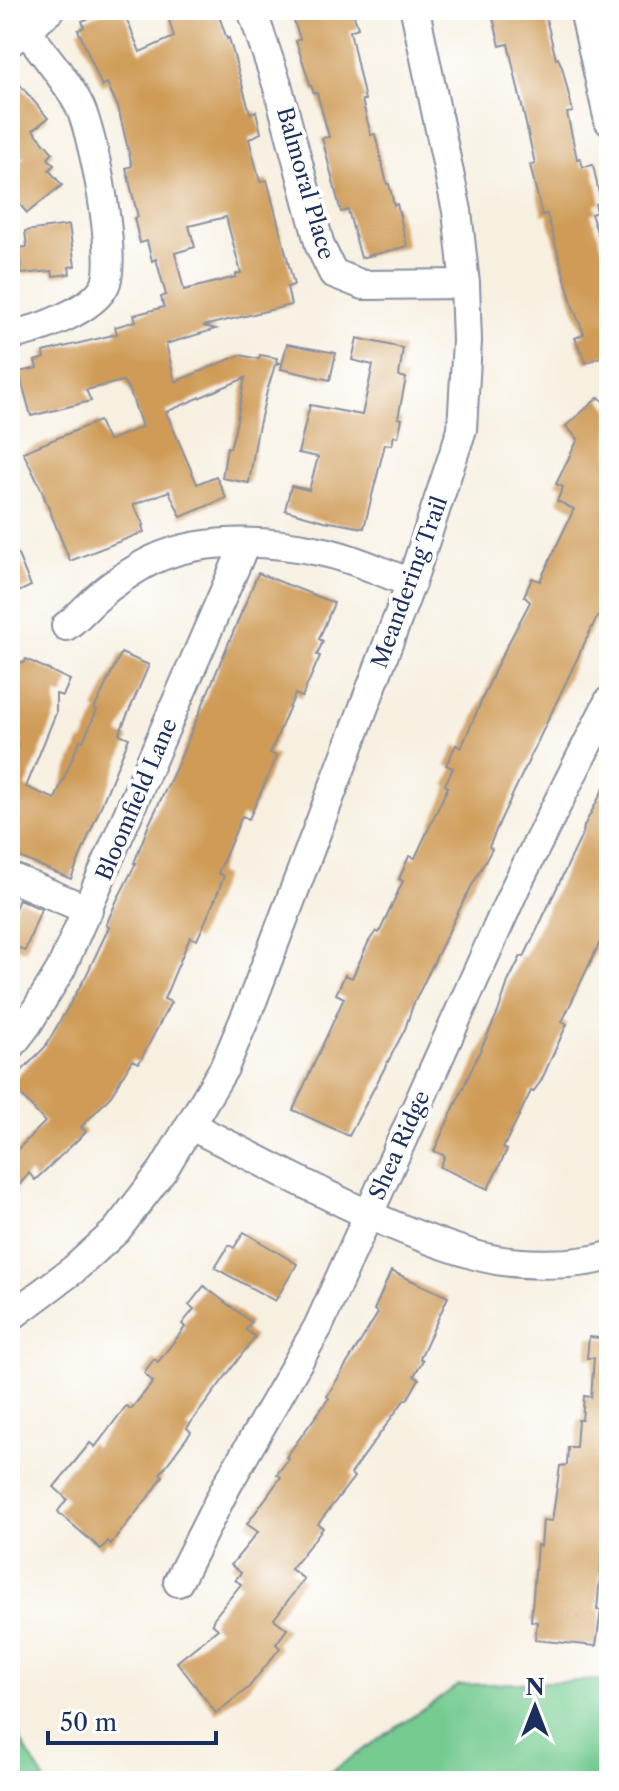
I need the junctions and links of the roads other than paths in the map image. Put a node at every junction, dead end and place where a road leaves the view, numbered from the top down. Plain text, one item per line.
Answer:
1 (50, 10) edge
2 (252, 10) edge
3 (415, 10) edge
4 (584, 10) edge
5 (18, 36) edge
6 (609, 121) edge
7 (465, 284) junction
8 (10, 335) edge
9 (245, 544) junction
10 (411, 583) junction
11 (66, 626) dead end
12 (609, 701) edge
13 (10, 877) edge
14 (88, 910) junction
15 (10, 1047) edge
16 (191, 1126) junction
17 (368, 1213) junction
18 (609, 1256) edge
19 (10, 1317) edge
20 (178, 1582) dead end

1 - 5 street
2 - 7 street, Balmoral Place
3 - 7 street, Meandering Trail
4 - 6 street
5 - 8 street
7 - 10 street, Meandering Trail
9 - 10 street
9 - 11 street
9 - 14 street, Bloomfield Lane
10 - 16 street, Meandering Trail
12 - 17 street, Shea Ridge
13 - 14 street
14 - 15 street, Bloomfield Lane
16 - 17 street
16 - 19 street, Meandering Trail
17 - 18 street
17 - 20 street, Shea Ridge

